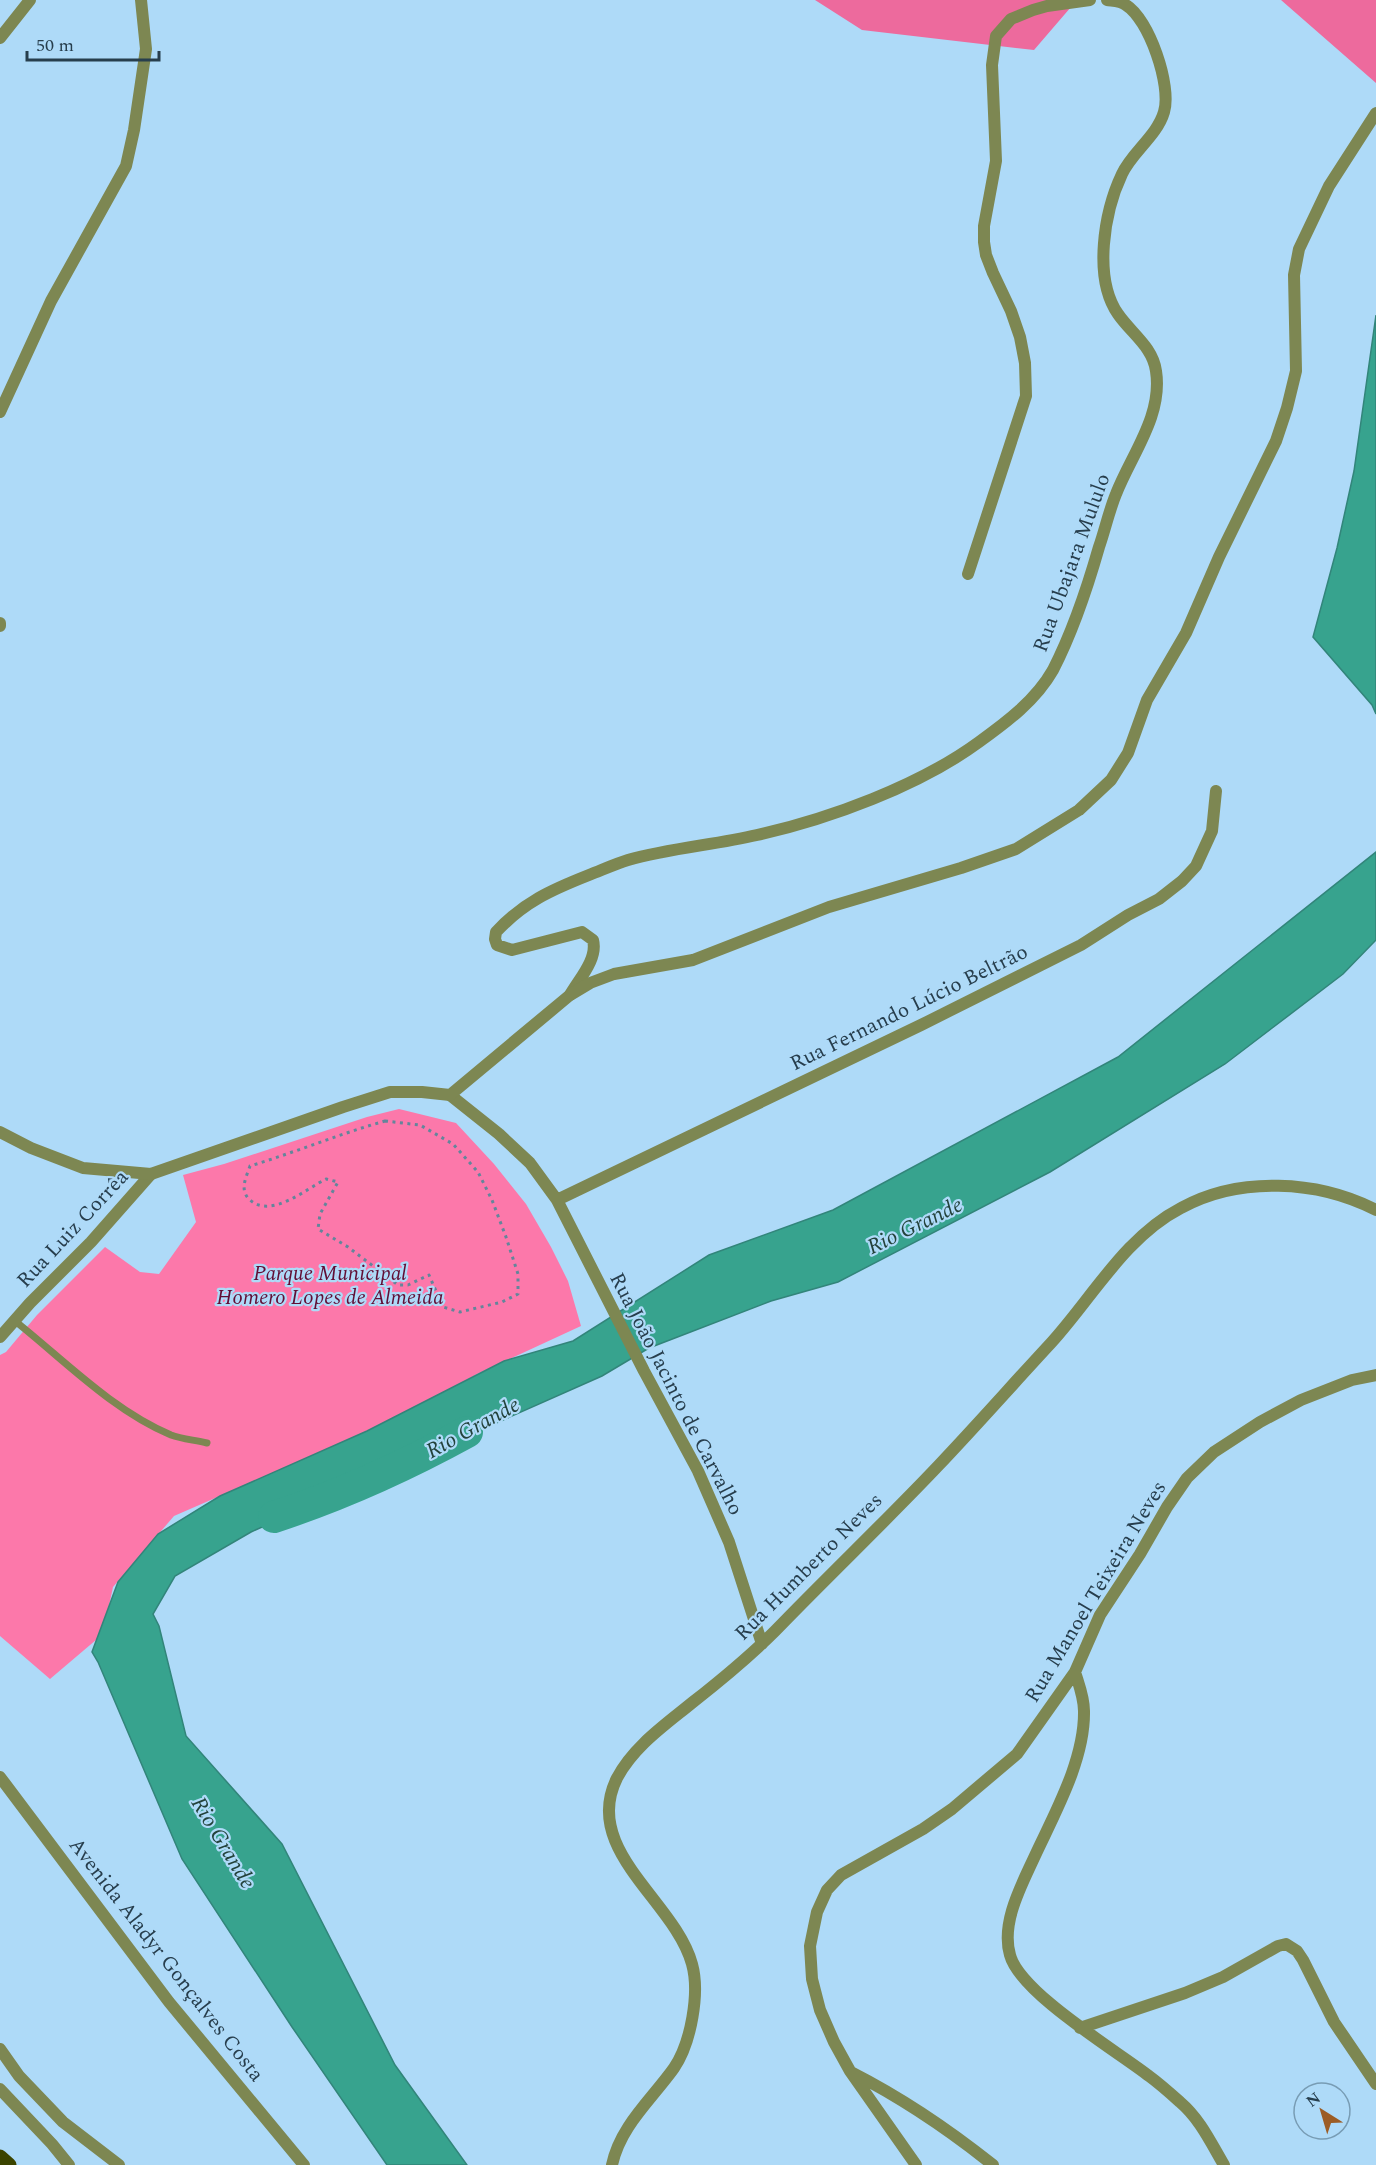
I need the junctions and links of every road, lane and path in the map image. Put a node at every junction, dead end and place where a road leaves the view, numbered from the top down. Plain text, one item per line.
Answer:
1 (30, 0) edge
2 (141, 0) edge
3 (1090, 0) edge
4 (1107, 0) edge
5 (0, 38) edge
6 (1376, 113) edge
7 (0, 412) edge
8 (968, 574) dead end
9 (1216, 791) dead end
10 (570, 995) junction
11 (450, 1095) junction
12 (0, 1132) edge
13 (250, 1166) joint
14 (151, 1174) junction
15 (557, 1200) junction
16 (1376, 1210) edge
17 (15, 1321) junction
18 (0, 1337) edge
19 (1376, 1375) edge
20 (207, 1443) dead end
21 (762, 1644) junction
22 (1075, 1672) junction
23 (0, 1777) edge
24 (1080, 2028) junction
25 (0, 2049) edge
26 (850, 2071) junction
27 (1376, 2084) edge
28 (0, 2089) edge
29 (0, 2157) edge
30 (9, 2165) edge
31 (69, 2165) edge
32 (118, 2165) edge
33 (304, 2165) edge
34 (612, 2165) edge
35 (916, 2165) edge
36 (993, 2165) edge
37 (1224, 2165) edge

1 - 5 street
2 - 7 street
3 - 8 street
4 - 10 street, Rua Ubajara Mululo
6 - 10 street
9 - 15 street, Rua Fernando Lúcio Beltrão
10 - 11 street
11 - 14 street
11 - 15 street, Rua João Jacinto de Carvalho
12 - 14 street
13 - 13 path
14 - 17 street, Rua Luiz Corrêa
15 - 21 street, Rua João Jacinto de Carvalho
16 - 21 street, Rua Humberto Neves
17 - 18 street, Rua Luiz Corrêa
17 - 20 lane
19 - 22 street, Rua Manoel Teixeira Neves
21 - 34 street, Rua Humberto Neves
22 - 24 street
22 - 26 street, Rua Manoel Teixeira Neves
23 - 33 street, Avenida Aladyr Gonçalves Costa
24 - 27 street
24 - 37 street
25 - 32 street
26 - 35 street, Rua Manoel Teixeira Neves
26 - 36 street
28 - 31 street
29 - 30 main road

